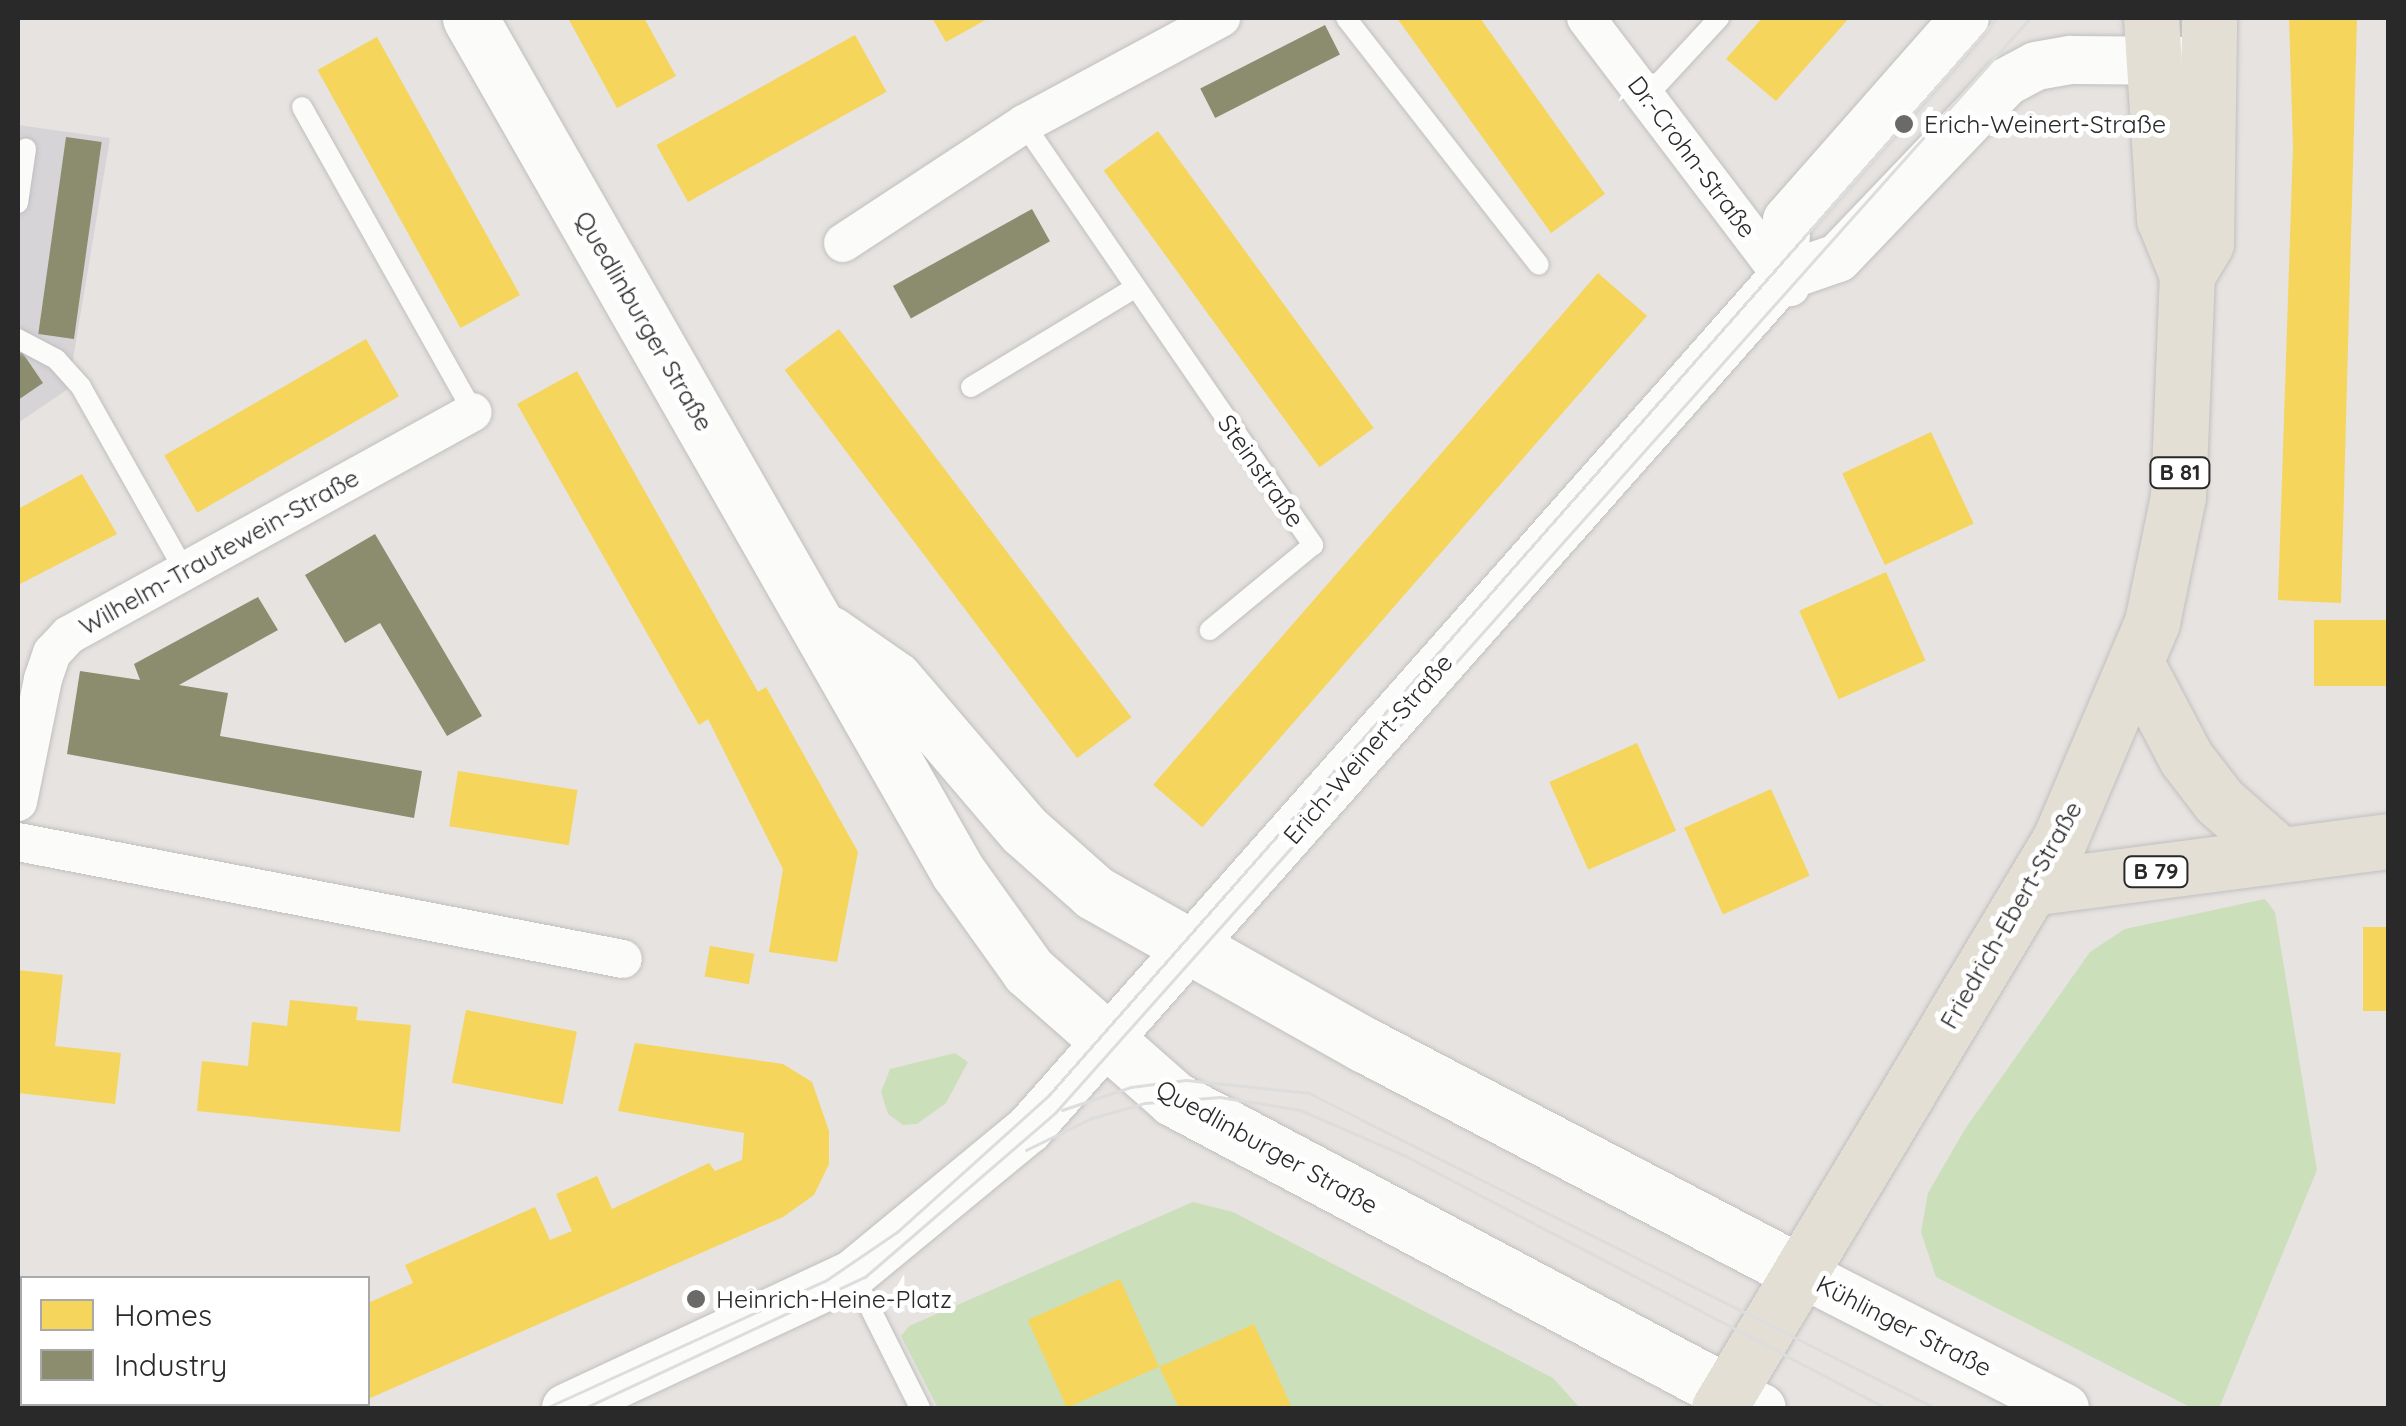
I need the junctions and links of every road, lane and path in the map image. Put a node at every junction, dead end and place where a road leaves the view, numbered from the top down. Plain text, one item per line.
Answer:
1 (470, 18) edge
2 (1221, 18) edge
3 (1346, 18) edge
4 (1586, 18) edge
5 (1719, 18) edge
6 (1965, 18) edge
7 (2153, 39) edge
8 (2208, 39) edge
9 (1645, 98) junction
10 (302, 107) dead end
11 (1024, 124) junction
12 (26, 149) dead end
13 (18, 203) edge
14 (843, 243) dead end
15 (1539, 265) dead end
16 (2187, 275) junction
17 (1790, 287) junction
18 (1133, 289) junction
19 (18, 339) edge
20 (971, 387) dead end
21 (474, 412) joint
22 (184, 568) junction
23 (818, 625) junction
24 (1210, 630) dead end
25 (2137, 665) junction
26 (18, 802) edge
27 (2388, 841) edge
28 (18, 842) edge
29 (2280, 855) junction
30 (2031, 888) junction
31 (1191, 952) junction
32 (622, 959) dead end
33 (1108, 1047) junction
34 (1797, 1271) junction
35 (853, 1274) junction
36 (1736, 1403) edge
37 (566, 1408) edge
38 (920, 1408) edge
39 (2065, 1408) edge

1 - 23 main road, Quedlinburger Straße
2 - 11 street
3 - 15 lane
4 - 9 street, Dr.-Crohn-Straße
5 - 9 lane
6 - 17 street
7 - 8 street, Erich-Weinert-Straße
7 - 16 main road, Friedrich-Ebert-Straße / B 81
7 - 17 street, Erich-Weinert-Straße
8 - 16 main road, Friedrich-Ebert-Straße / B 81
9 - 17 street, Dr.-Crohn-Straße
10 - 21 lane
11 - 14 street
11 - 18 lane, Steinstraße
12 - 13 lane
16 - 25 main road, Friedrich-Ebert-Straße / B 81
17 - 31 street, Erich-Weinert-Straße
18 - 20 lane
18 - 24 lane, Steinstraße
19 - 22 lane
21 - 22 street, Wilhelm-Trautewein-Straße
22 - 26 street, Wilhelm-Trautewein-Straße
23 - 31 main road, Quedlinburger Straße
23 - 33 main road, Quedlinburger Straße
25 - 29 main road
25 - 30 main road, Friedrich-Ebert-Straße / B 81
27 - 29 main road, B 79
28 - 32 street
29 - 30 main road, B 79
30 - 34 main road, Friedrich-Ebert-Straße / B 81
31 - 33 street, Erich-Weinert-Straße
31 - 34 main road, Quedlinburger Straße
33 - 35 street, Erich-Weinert-Straße
33 - 36 main road, Quedlinburger Straße
34 - 36 main road, Friedrich-Ebert-Straße / B 81
34 - 39 street, Kühlinger Straße
35 - 37 street, Erich-Weinert-Straße
35 - 38 lane

